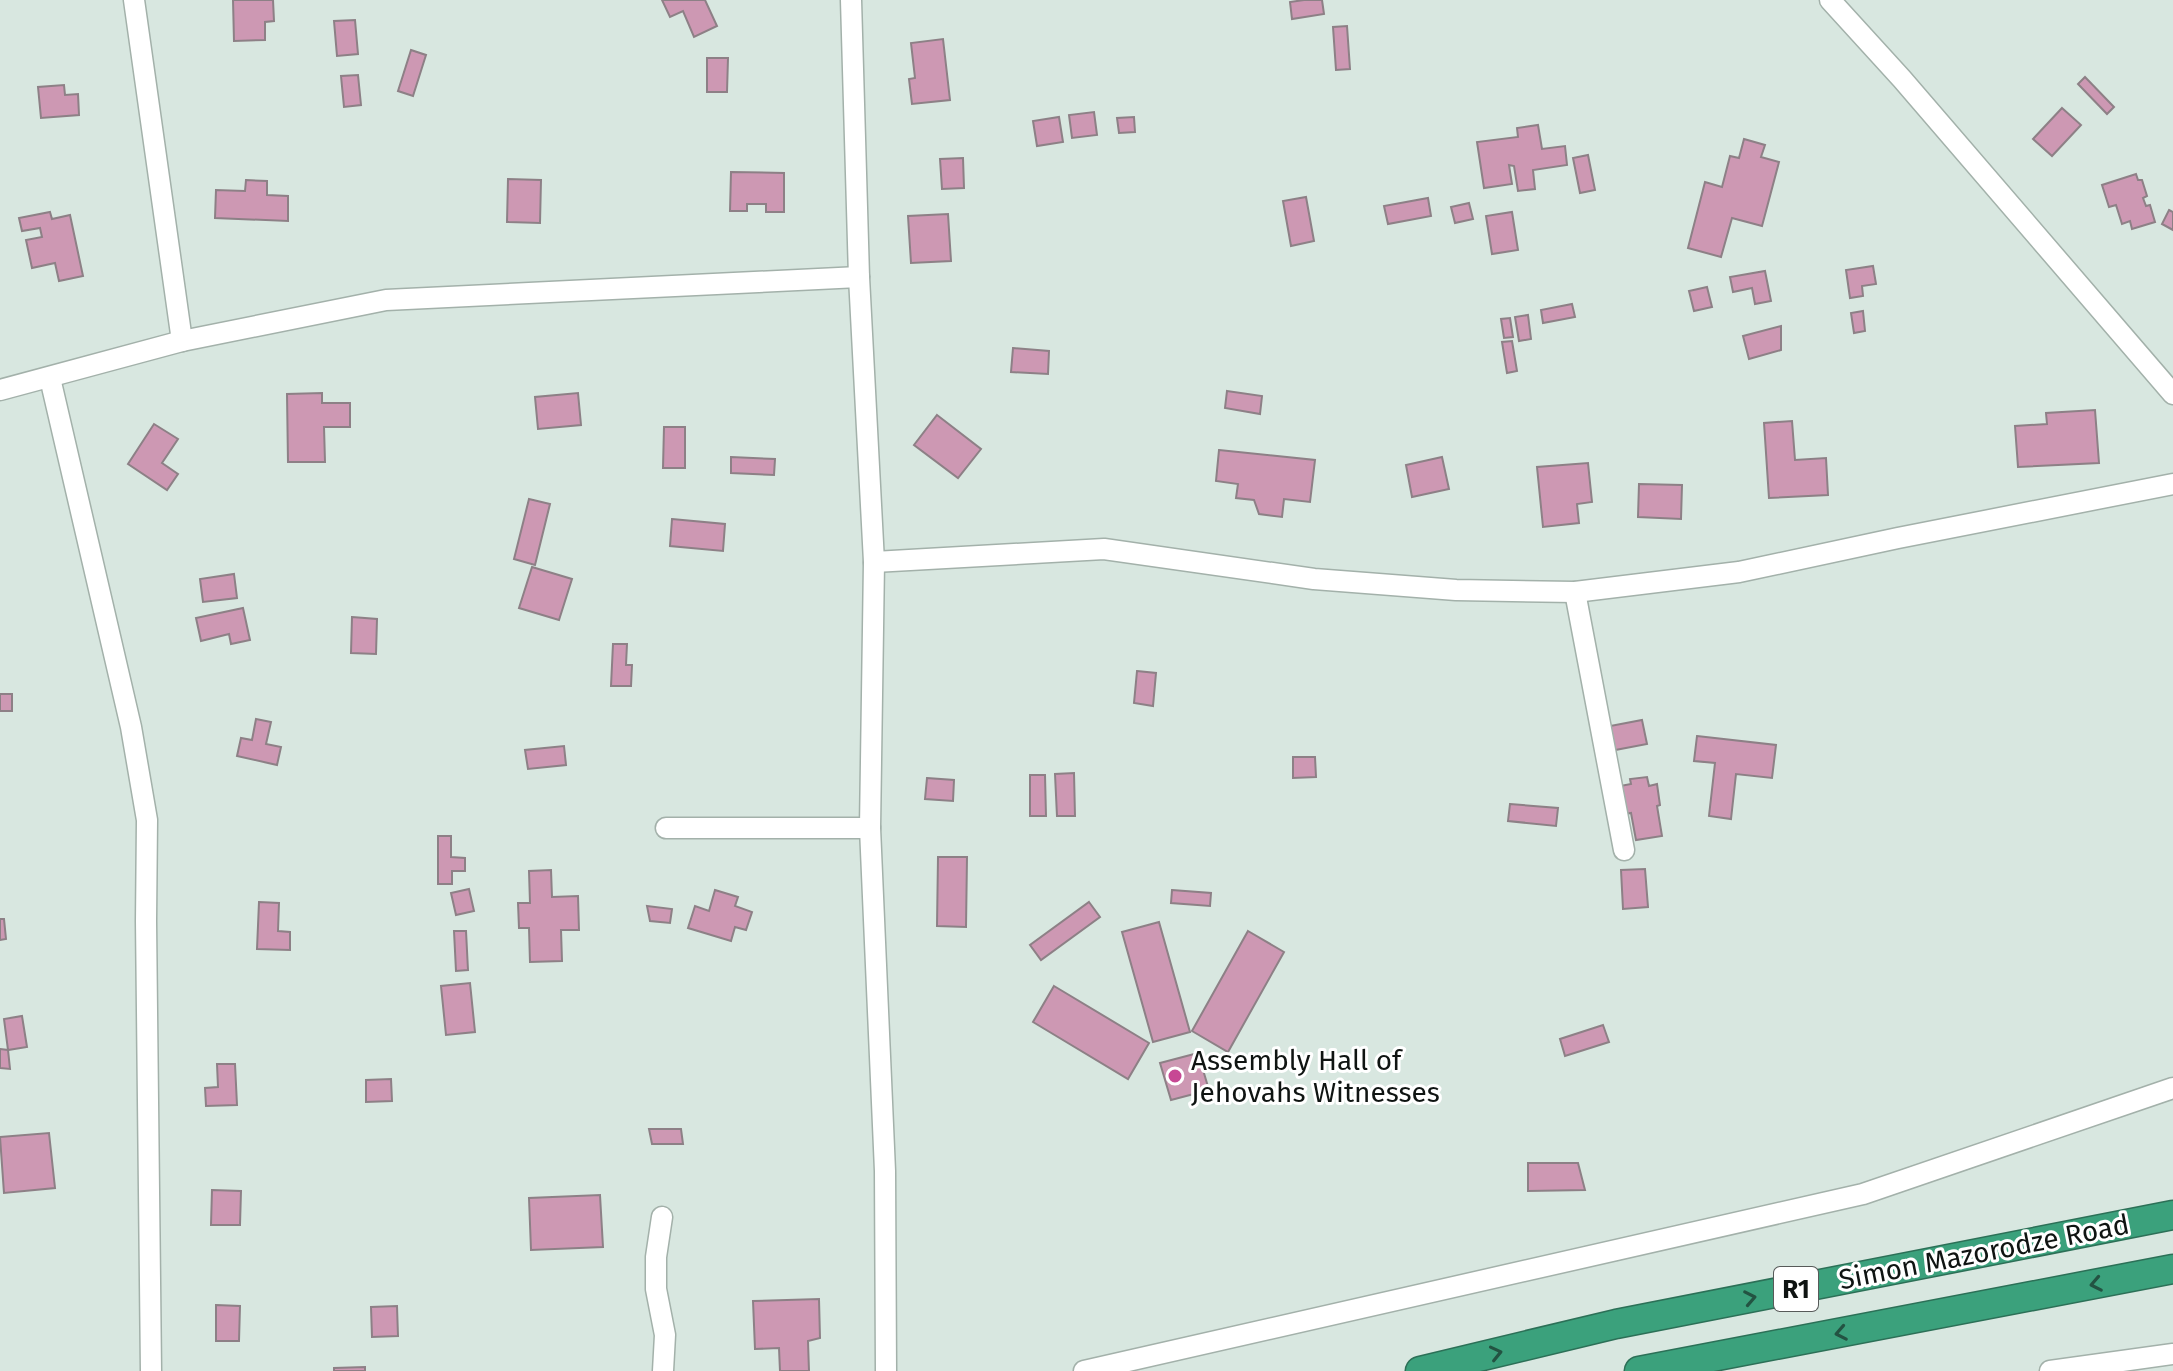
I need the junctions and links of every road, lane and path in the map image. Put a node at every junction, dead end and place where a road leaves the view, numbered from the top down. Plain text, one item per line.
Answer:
1 (134, 0) edge
2 (851, 0) edge
3 (1830, 0) edge
4 (859, 277) junction
5 (182, 341) junction
6 (50, 378) junction
7 (0, 390) edge
8 (2173, 394) edge
9 (2173, 484) edge
10 (874, 562) junction
11 (1575, 592) junction
12 (666, 828) dead end
13 (870, 828) junction
14 (1624, 850) dead end
15 (2173, 1088) edge
16 (2173, 1215) edge
17 (662, 1217) dead end
18 (2173, 1269) edge
19 (2173, 1354) edge
20 (151, 1371) edge
21 (663, 1371) edge
22 (886, 1371) edge
23 (1084, 1371) edge
24 (1420, 1371) edge
25 (1639, 1371) edge
26 (2050, 1371) edge

1 - 5 street
2 - 4 street
3 - 8 street
4 - 5 street
4 - 10 street
5 - 6 street
6 - 7 street
6 - 20 street
9 - 11 street
10 - 11 street
10 - 13 street
11 - 14 street
12 - 13 street
13 - 22 street
15 - 23 street
24 -> 16 highway, Simon Mazorodze Road / R1
17 - 21 street
18 -> 25 highway, Simon Mazorodze Road / R1
19 - 26 street

